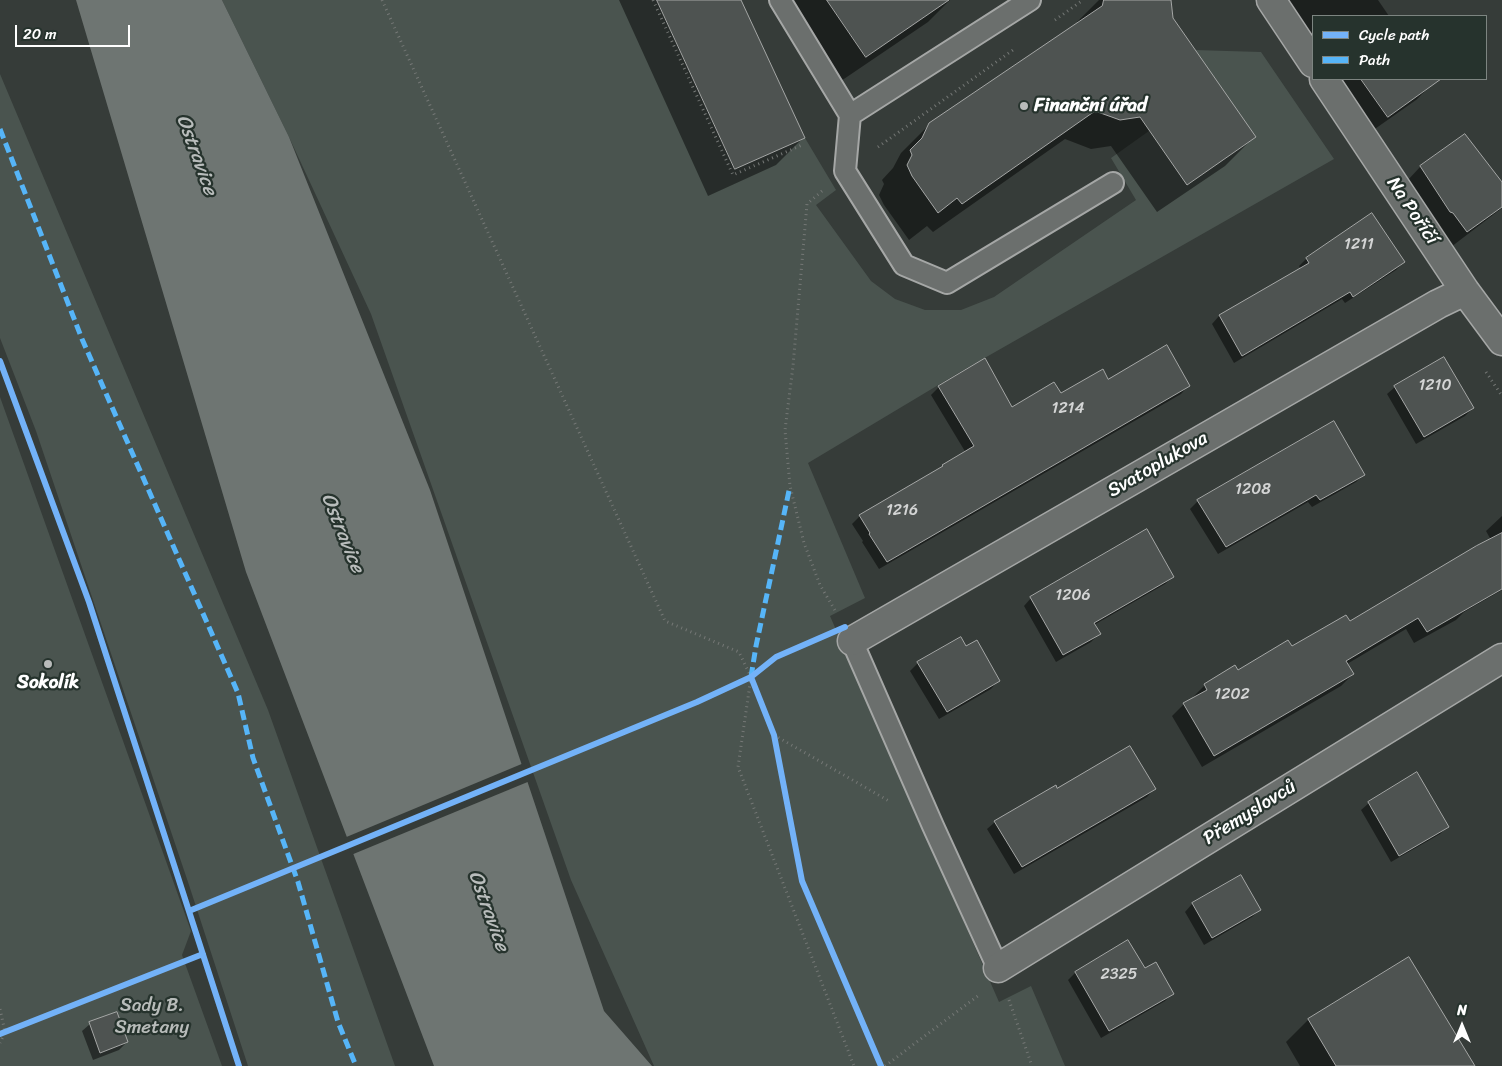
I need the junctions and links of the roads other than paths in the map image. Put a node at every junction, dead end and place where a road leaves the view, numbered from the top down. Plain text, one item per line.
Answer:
1 (780, 0) edge
2 (1030, 0) edge
3 (1272, 0) edge
4 (1312, 61) edge
5 (1325, 80) edge
6 (850, 115) junction
7 (1114, 183) dead end
8 (1465, 291) junction
9 (1502, 341) edge
10 (846, 630) joint
11 (1502, 658) edge
12 (998, 968) joint

1 - 6 lane
2 - 6 lane
3 - 4 street
5 - 8 street, Na Poříčí
6 - 7 lane
8 - 9 street, Na Poříčí
8 - 10 street, Svatoplukova
10 - 12 lane
11 - 12 street, Přemyslovců

